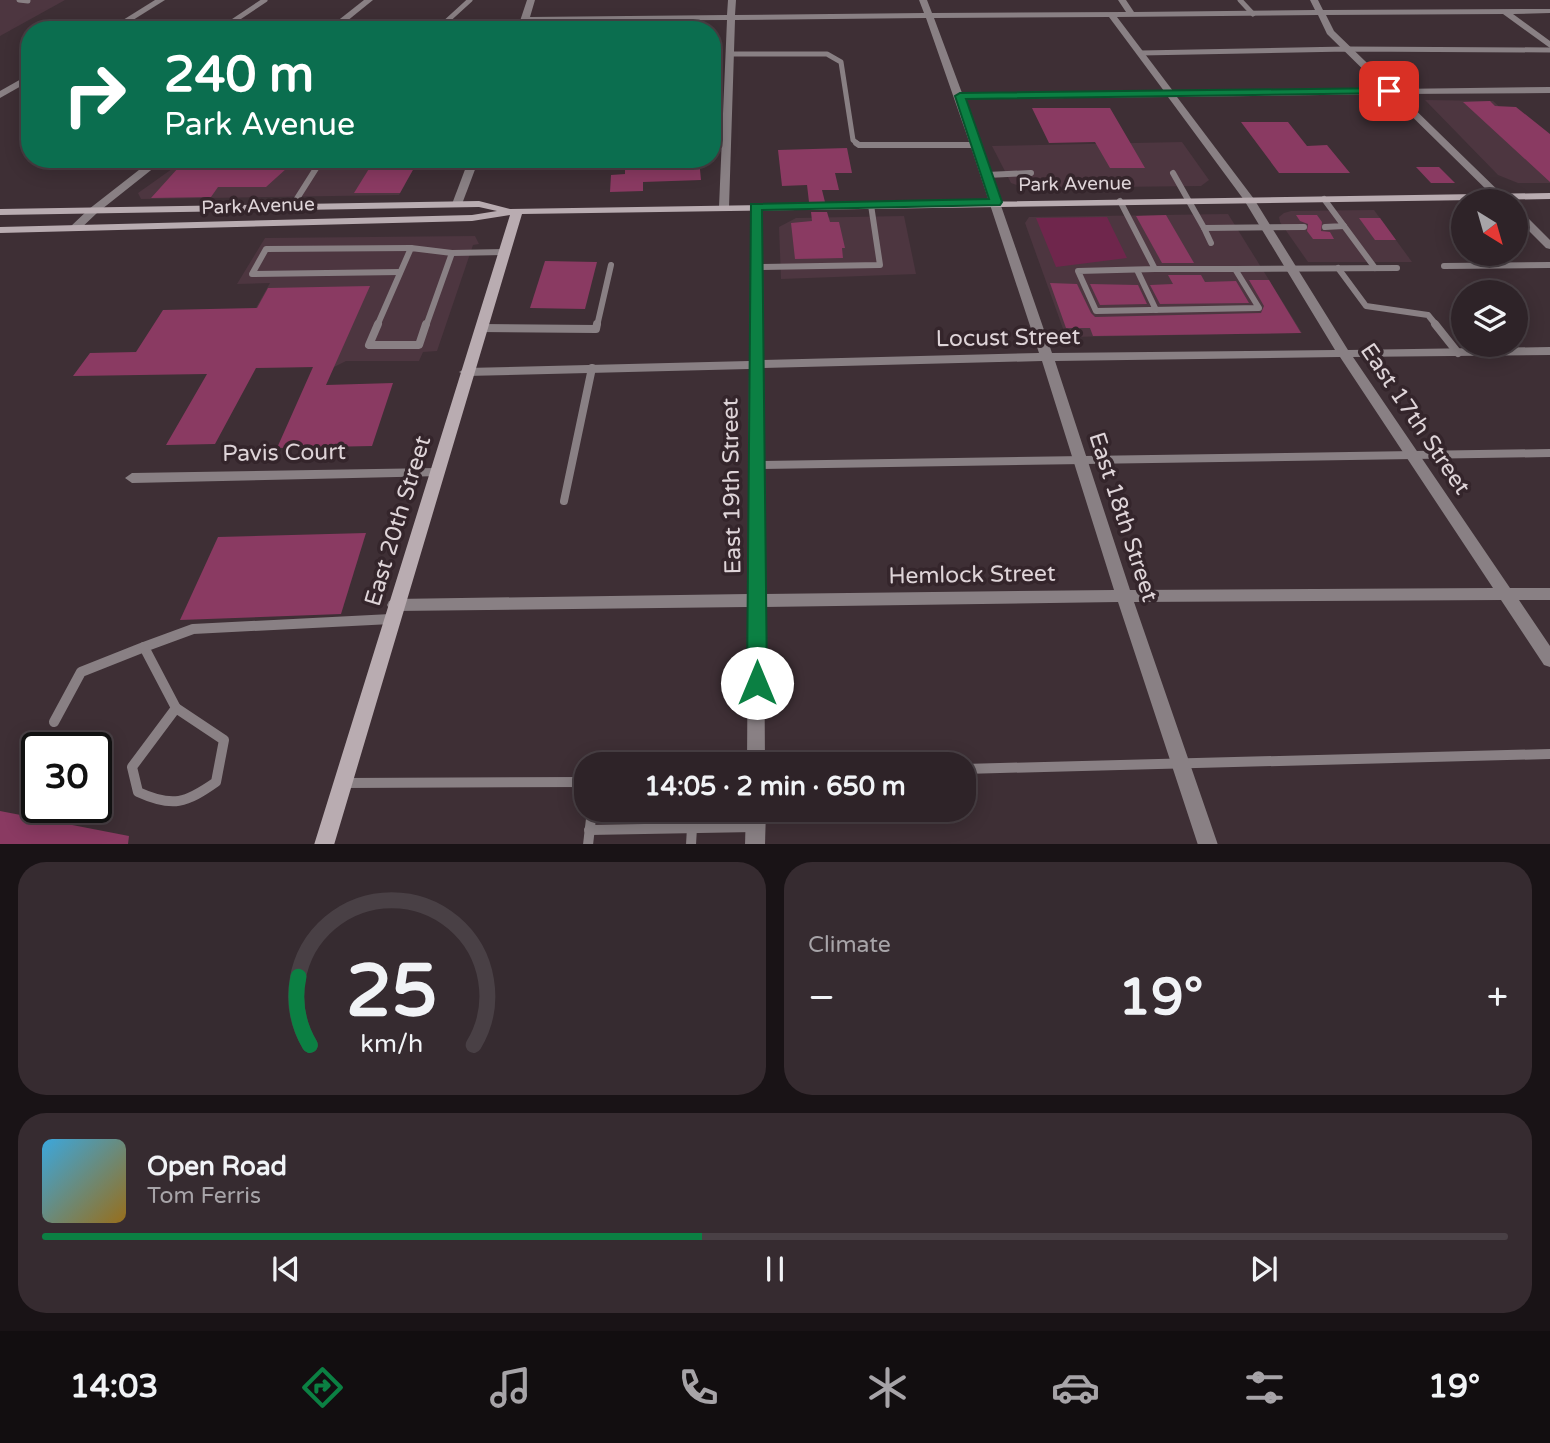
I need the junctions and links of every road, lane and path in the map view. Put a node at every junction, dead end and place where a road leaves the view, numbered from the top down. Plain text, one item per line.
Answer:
1 (19, 0) edge
2 (162, 0) edge
3 (265, 0) edge
4 (369, 0) edge
5 (470, 0) edge
6 (531, 0) edge
7 (732, 0) edge
8 (923, 0) edge
9 (1122, 0) edge
10 (1240, 0) edge
11 (1314, 0) edge
12 (1523, 0) edge
13 (28, 1) edge
14 (1540, 11) junction
15 (1550, 11) edge
16 (1506, 12) junction
17 (1322, 13) junction
18 (1253, 14) junction
19 (1132, 15) junction
20 (929, 16) junction
21 (1112, 16) junction
22 (525, 19) joint
23 (731, 19) junction
24 (126, 21) edge
25 (234, 21) edge
26 (342, 21) edge
27 (447, 21) edge
28 (1550, 47) edge
29 (1348, 49) junction
30 (1141, 53) junction
31 (730, 54) junction
32 (21, 83) edge
33 (1550, 90) edge
34 (1389, 91) junction
35 (0, 95) edge
36 (1169, 95) junction
37 (960, 96) junction
38 (977, 145) junction
39 (721, 146) edge
40 (726, 146) junction
41 (148, 168) edge
42 (316, 168) edge
43 (471, 168) edge
44 (1031, 173) dead end
45 (1173, 173) dead end
46 (987, 175) junction
47 (1492, 189) edge
48 (1550, 196) edge
49 (1528, 197) edge
50 (1324, 198) junction
51 (1249, 199) junction
52 (1451, 199) edge
53 (1189, 200) junction
54 (1120, 201) junction
55 (996, 202) junction
56 (457, 204) junction
57 (871, 205) junction
58 (724, 207) junction
59 (755, 207) junction
60 (291, 208) junction
61 (93, 211) junction
62 (517, 211) junction
63 (0, 212) edge
64 (1528, 224) edge
65 (1325, 226) dead end
66 (1344, 226) junction
67 (1304, 227) dead end
68 (1204, 228) junction
69 (1267, 228) junction
70 (74, 229) junction
71 (0, 230) edge
72 (1211, 243) dead end
73 (1550, 246) edge
74 (411, 248) junction
75 (504, 252) junction
76 (452, 253) junction
77 (611, 265) dead end
78 (1550, 265) edge
79 (1444, 266) dead end
80 (755, 267) junction
81 (1292, 268) junction
82 (1338, 268) junction
83 (1375, 268) junction
84 (1397, 268) dead end
85 (1155, 269) junction
86 (1235, 269) junction
87 (1136, 270) junction
88 (400, 272) junction
89 (1156, 310) junction
90 (480, 328) junction
91 (1451, 344) edge
92 (1528, 351) edge
93 (1550, 351) edge
94 (1451, 353) edge
95 (1345, 355) junction
96 (1049, 357) junction
97 (755, 363) junction
98 (592, 369) junction
99 (466, 372) junction
100 (1550, 453) edge
101 (1412, 455) junction
102 (1081, 460) junction
103 (756, 465) junction
104 (436, 473) junction
105 (132, 478) dead end
106 (564, 501) dead end
107 (1505, 594) junction
108 (1550, 594) edge
109 (1124, 596) junction
110 (757, 601) junction
111 (393, 612) junction
112 (144, 648) junction
113 (1550, 660) edge
114 (176, 708) junction
115 (54, 722) dead end
116 (756, 752) edge
117 (1550, 754) edge
118 (1181, 764) junction
119 (976, 769) edge
120 (574, 782) edge
121 (342, 783) junction
122 (590, 822) edge
123 (692, 822) edge
124 (756, 827) edge
125 (692, 828) junction
126 (589, 830) junction
127 (324, 844) edge
128 (588, 844) edge
129 (691, 844) edge
130 (1208, 844) edge

1 - 13 lane
2 - 24 street
3 - 25 lane
4 - 26 street
5 - 27 lane
6 - 22 street
7 - 23 street
8 - 20 street, East 18th Street
9 - 19 street
10 - 18 lane
11 - 17 street
12 - 14 street
14 - 15 street
14 - 16 street
16 - 17 street
16 - 28 street
17 - 18 street
17 - 29 street
18 - 19 street
19 - 21 street
20 - 21 street
20 - 23 street
20 - 37 street, East 18th Street
21 - 30 street, East 17th Street
22 - 23 street
23 - 31 street
28 - 29 lane
29 - 30 lane
29 - 34 street
30 - 36 street, East 17th Street
31 - 38 lane
31 - 40 street
32 - 35 street
33 - 34 street
34 - 36 street
34 - 47 street
36 - 37 street
36 - 51 street, East 17th Street
37 - 38 street, East 18th Street
38 - 46 street, East 18th Street
39 - 40 lane
40 - 58 street
41 - 61 street
42 - 60 lane
43 - 56 street
44 - 46 lane
45 - 53 lane
46 - 55 street, East 18th Street
48 - 49 main road, Park Avenue
50 - 51 main road, Park Avenue
50 - 52 main road, Park Avenue
50 - 66 lane
51 - 53 main road, Park Avenue
51 - 69 street, East 17th Street
53 - 54 main road, Park Avenue
53 - 68 lane
54 - 55 main road, Park Avenue
54 - 85 lane
55 - 57 main road, Park Avenue
55 - 96 street, East 18th Street
56 - 60 main road, Park Avenue
56 - 62 main road, Park Avenue
57 - 59 main road, Park Avenue
57 - 80 lane
58 - 59 main road, Park Avenue
58 - 62 main road, Park Avenue
59 - 80 street, East 19th Street
60 - 61 main road, Park Avenue
61 - 63 main road, Park Avenue
61 - 70 street
62 - 70 main road, Park Avenue
62 - 75 main road, East 20th Street
64 - 73 street
65 - 66 lane
66 - 83 lane
67 - 69 lane
68 - 69 lane
68 - 72 lane
69 - 81 street, East 17th Street
70 - 71 main road, Park Avenue
74 - 76 lane
74 - 88 lane
74 - 88 lane
75 - 76 lane
75 - 90 main road, East 20th Street
76 - 88 lane
77 - 90 lane
78 - 79 lane
80 - 97 street, East 19th Street
81 - 82 lane
81 - 86 lane
81 - 95 street, East 17th Street
82 - 83 lane
82 - 91 lane
83 - 84 lane
85 - 86 lane
85 - 87 lane
86 - 89 lane
87 - 89 lane
87 - 89 lane
90 - 99 main road, East 20th Street
92 - 93 street, Locust Street
94 - 95 street, Locust Street
95 - 96 street, Locust Street
95 - 101 street, East 17th Street
96 - 97 street, Locust Street
96 - 102 street, East 18th Street
97 - 98 street, Locust Street
97 - 103 street, East 19th Street
98 - 99 street, Locust Street
98 - 106 lane
99 - 104 main road, East 20th Street
100 - 101 lane
101 - 102 lane
101 - 107 street, East 17th Street
102 - 103 lane
102 - 109 street, East 18th Street
103 - 110 street, East 19th Street
104 - 105 street, Pavis Court
104 - 111 main road, East 20th Street
107 - 108 street, Hemlock Street
107 - 109 street, Hemlock Street
107 - 113 street, East 17th Street
109 - 110 street, Hemlock Street
109 - 118 street, East 18th Street
110 - 111 street, Hemlock Street
110 - 116 street, East 19th Street
111 - 112 lane
111 - 121 main road, East 20th Street
112 - 114 lane
112 - 115 lane
114 - 114 lane
117 - 118 lane
118 - 119 lane
118 - 130 street, East 18th Street
120 - 121 lane
121 - 127 main road, East 20th Street
122 - 126 lane
123 - 125 lane
124 - 125 lane
125 - 126 lane
125 - 129 lane
126 - 128 lane

